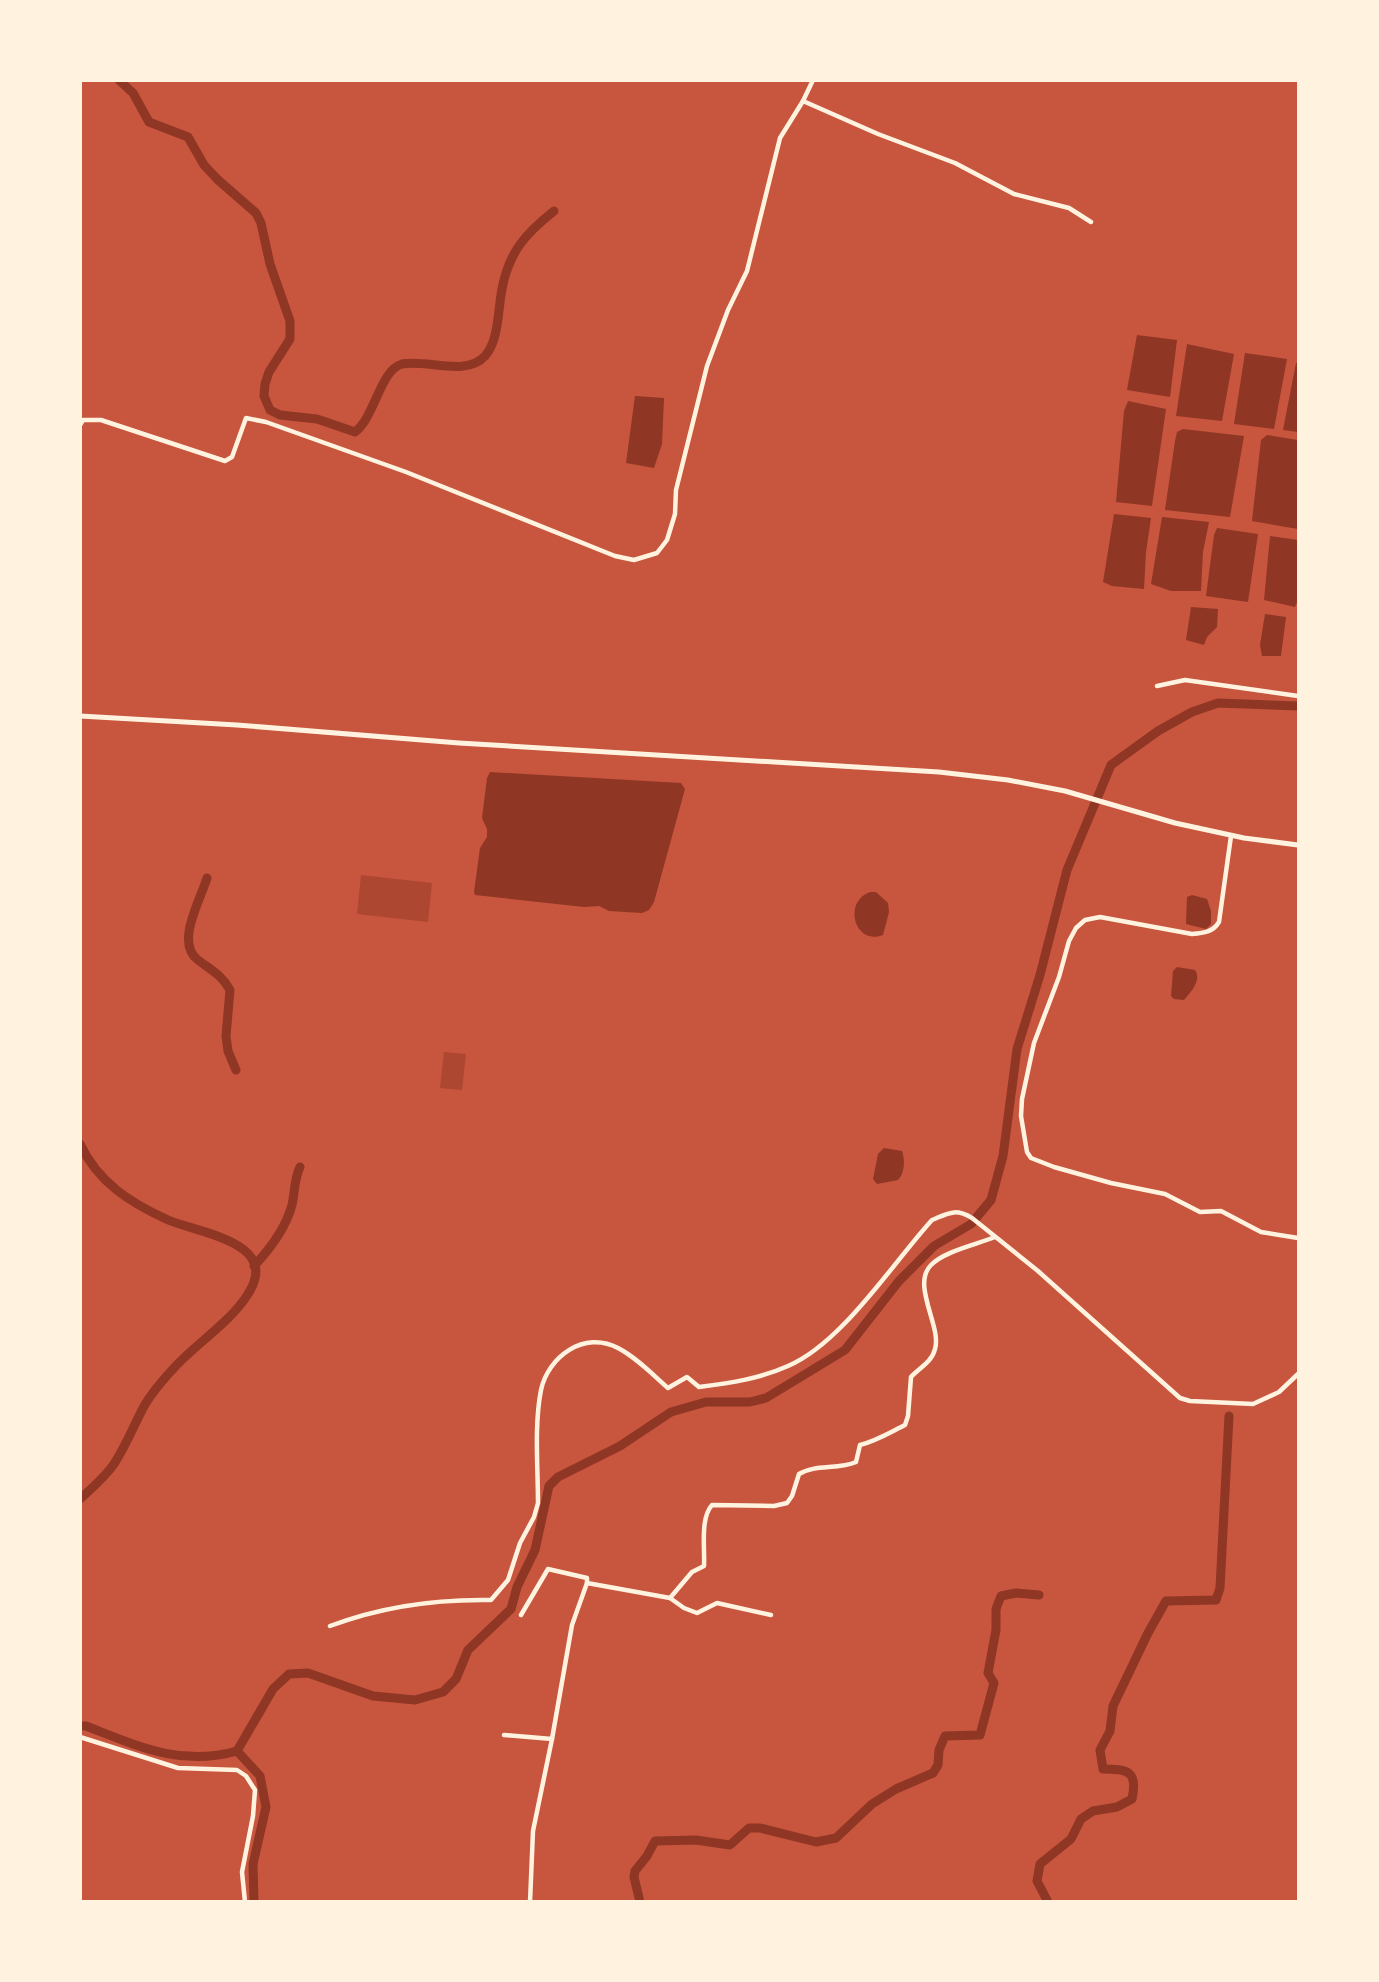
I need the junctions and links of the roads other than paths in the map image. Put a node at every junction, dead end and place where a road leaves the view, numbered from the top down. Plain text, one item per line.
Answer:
1 (813, 80) edge
2 (803, 101) junction
3 (1091, 222) dead end
4 (80, 425) edge
5 (1157, 687) dead end
6 (1298, 696) edge
7 (80, 716) edge
8 (1231, 836) junction
9 (1298, 845) edge
10 (995, 1237) junction
11 (1298, 1238) edge
12 (1298, 1374) edge
13 (587, 1583) junction
14 (670, 1598) junction
15 (521, 1615) dead end
16 (771, 1615) dead end
17 (330, 1626) dead end
18 (504, 1735) dead end
19 (80, 1737) edge
20 (552, 1739) junction
21 (245, 1902) edge
22 (530, 1902) edge

1 - 2 street
2 - 3 street
2 - 4 street
5 - 6 street
7 - 8 main road
8 - 9 main road
8 - 11 street
10 - 12 street
10 - 14 street
10 - 17 street
13 - 14 street
13 - 15 street
13 - 20 street
14 - 16 street
18 - 20 street
19 - 21 street
20 - 22 street

